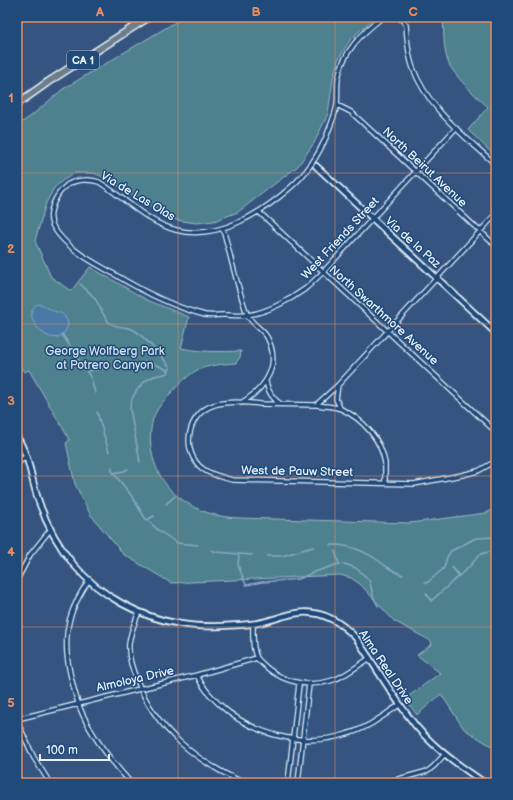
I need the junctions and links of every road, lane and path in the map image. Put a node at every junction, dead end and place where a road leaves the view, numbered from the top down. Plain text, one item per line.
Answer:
1 (149, 17) edge
2 (383, 17) edge
3 (398, 17) edge
4 (17, 104) edge
5 (337, 105) junction
6 (456, 128) junction
7 (496, 165) edge
8 (316, 166) dead end
9 (416, 171) junction
10 (56, 198) joint
11 (259, 212) junction
12 (496, 214) edge
13 (372, 219) junction
14 (222, 229) junction
15 (480, 232) junction
16 (496, 246) edge
17 (323, 272) junction
18 (437, 278) junction
19 (248, 315) junction
20 (387, 331) junction
21 (496, 333) edge
22 (266, 383) junction
23 (338, 385) junction
24 (241, 403) junction
25 (282, 405) junction
26 (316, 405) junction
27 (340, 408) junction
28 (496, 432) edge
29 (17, 437) edge
30 (26, 456) junction
31 (496, 461) edge
32 (17, 464) edge
33 (385, 482) junction
34 (50, 530) junction
35 (17, 580) edge
36 (89, 580) junction
37 (139, 612) junction
38 (253, 624) junction
39 (257, 658) junction
40 (370, 658) junction
41 (198, 675) junction
42 (300, 684) junction
43 (309, 684) junction
44 (140, 688) junction
45 (78, 703) junction
46 (400, 705) junction
47 (17, 720) edge
48 (292, 738) junction
49 (303, 740) junction
50 (445, 754) junction
51 (50, 783) edge
52 (131, 783) edge
53 (245, 783) edge
54 (288, 783) edge
55 (298, 783) edge
56 (384, 783) edge
57 (485, 783) edge

1 - 4 highway, CA 1
2 - 5 street, Via de Las Olas
3 - 6 street
5 - 9 street, North Beirut Avenue
5 - 11 street, Via de Las Olas
6 - 7 street
6 - 9 street, West Friends Street
8 - 13 street, Via de la Paz
9 - 13 street, West Friends Street
9 - 15 street, North Beirut Avenue
10 - 14 street, Via de Las Olas
10 - 19 street, West Friends Street
11 - 14 street, Via de Las Olas
11 - 17 street, North Swarthmore Avenue
12 - 15 street
13 - 17 street, West Friends Street
13 - 18 street, Via de la Paz
14 - 19 street
15 - 16 street, North Beirut Avenue
15 - 18 street
17 - 19 street, West Friends Street
17 - 20 street, North Swarthmore Avenue
18 - 20 street
18 - 21 street, Via de la Paz
19 - 22 street
20 - 23 street
20 - 28 street, North Swarthmore Avenue
22 - 24 street
22 - 25 street
23 - 26 street
23 - 27 street
24 - 25 street, West de Pauw Street
24 - 33 street, West de Pauw Street
25 - 26 street, West de Pauw Street
26 - 27 street, West de Pauw Street
27 - 33 street
29 - 30 street, Alma Real Drive
30 - 32 street
30 - 34 street, Alma Real Drive
31 - 33 street, West de Pauw Street
34 - 35 street
34 - 36 street, Alma Real Drive
36 - 37 street, Alma Real Drive
36 - 45 street
37 - 38 street, Alma Real Drive
37 - 44 street
38 - 39 street
38 - 40 street, Alma Real Drive
39 - 41 street, Almoloya Drive
39 - 42 street
40 - 43 street
40 - 46 street, Alma Real Drive
41 - 44 street, Almoloya Drive
41 - 48 street
42 - 43 street
42 - 48 street
43 - 49 street
44 - 45 street, Almoloya Drive
44 - 53 street
45 - 47 street, Almoloya Drive
45 - 52 street
46 - 49 street
46 - 50 street, Alma Real Drive
47 - 51 street
48 - 49 street
48 - 54 street
49 - 55 street
50 - 56 street
50 - 57 street, Alma Real Drive

